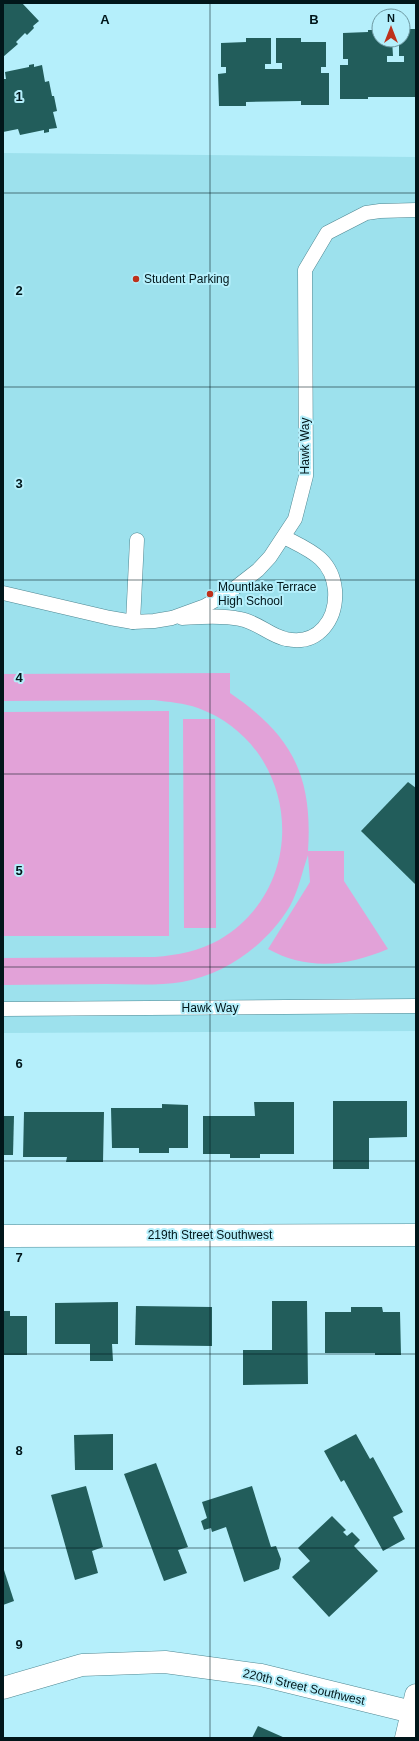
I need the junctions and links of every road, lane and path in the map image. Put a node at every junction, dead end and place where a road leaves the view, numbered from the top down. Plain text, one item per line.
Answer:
1 (416, 210) edge
2 (284, 537) junction
3 (137, 540) dead end
4 (3, 593) edge
5 (172, 618) junction
6 (133, 622) junction
7 (416, 1006) edge
8 (3, 1009) edge
9 (416, 1235) edge
10 (3, 1236) edge
11 (3, 1688) edge
12 (415, 1707) edge
13 (406, 1738) edge

1 - 2 lane, Hawk Way
2 - 5 lane, Hawk Way
2 - 5 lane
3 - 6 lane
4 - 6 lane, Hawk Way
5 - 6 lane, Hawk Way
7 - 8 lane, Hawk Way
9 - 10 street, 219th Street Southwest
11 - 12 street, 220th Street Southwest
12 - 13 street

